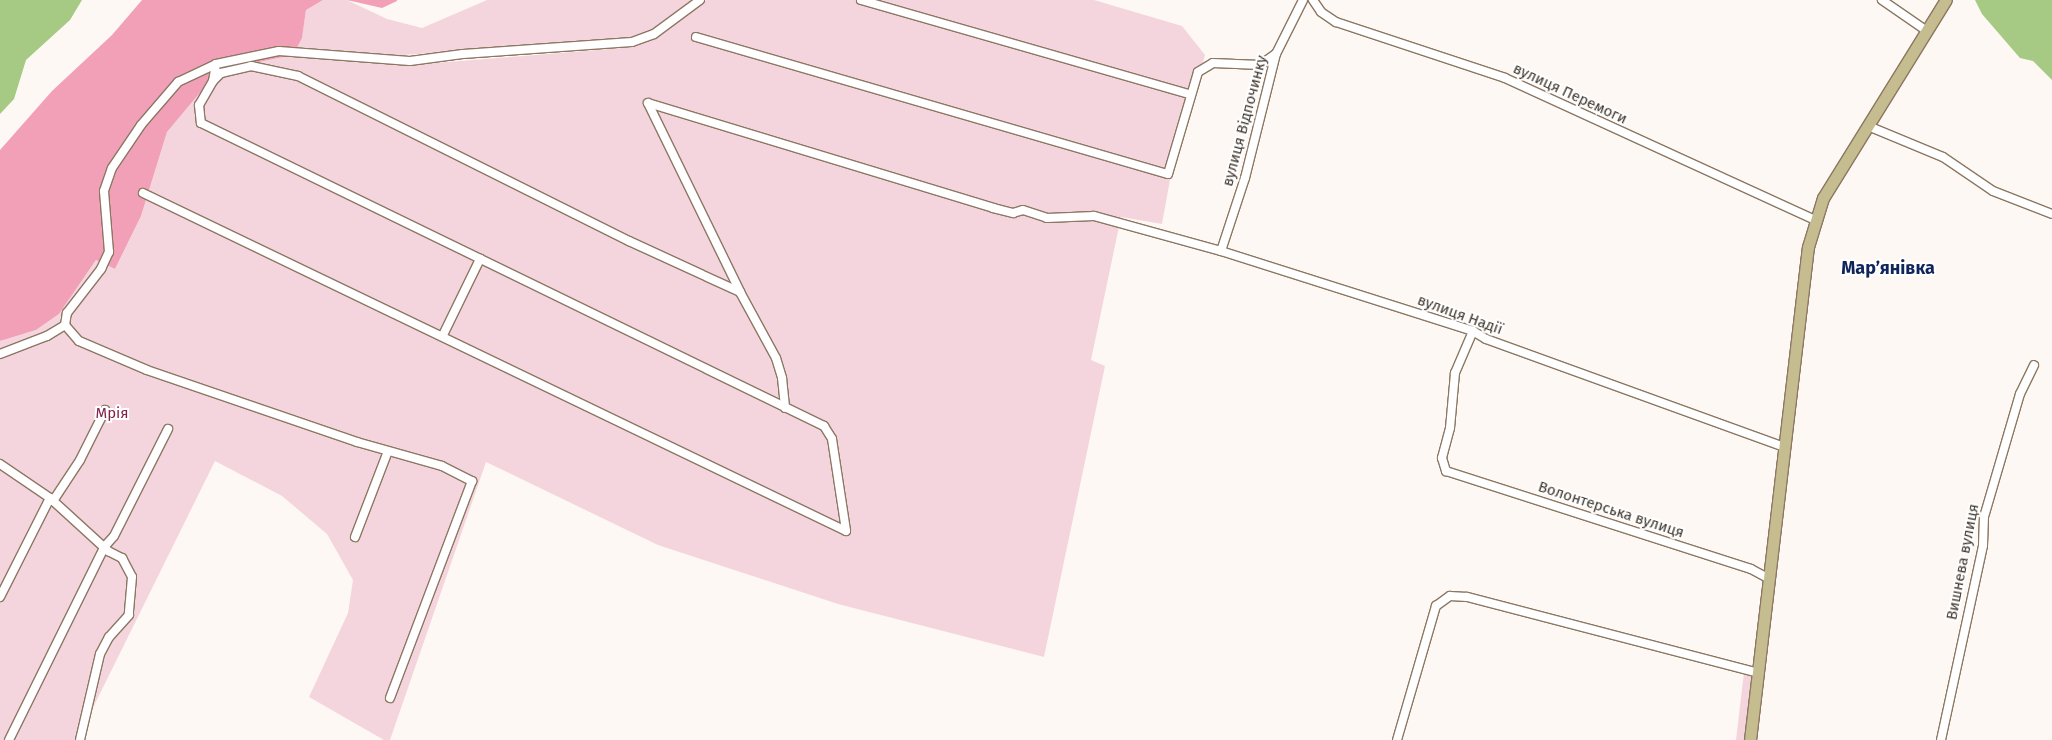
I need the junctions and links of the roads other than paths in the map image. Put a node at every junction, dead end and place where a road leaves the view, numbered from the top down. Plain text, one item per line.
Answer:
1 (700, 0) edge
2 (862, 0) edge
3 (1303, 0) edge
4 (1313, 0) edge
5 (1882, 0) edge
6 (1946, 0) edge
7 (1927, 31) junction
8 (696, 36) dead end
9 (1276, 54) junction
10 (216, 64) junction
11 (212, 81) junction
12 (1189, 94) junction
13 (1868, 126) junction
14 (143, 194) dead end
15 (2052, 214) edge
16 (1815, 220) junction
17 (1222, 251) junction
18 (480, 259) junction
19 (740, 292) junction
20 (65, 325) junction
21 (1473, 331) junction
22 (443, 335) junction
23 (0, 354) edge
24 (2034, 365) dead end
25 (785, 408) junction
26 (105, 410) dead end
27 (168, 429) dead end
28 (1782, 446) junction
29 (388, 451) junction
30 (0, 464) edge
31 (52, 500) junction
32 (355, 537) dead end
33 (105, 546) junction
34 (1768, 578) junction
35 (0, 597) edge
36 (1758, 673) junction
37 (390, 698) dead end
38 (9, 740) edge
39 (80, 740) edge
40 (1397, 740) edge
41 (1750, 740) edge
42 (1941, 740) edge

1 - 10 street
2 - 12 street
3 - 9 street, вулиця Відпочинку
4 - 16 street, вулиця Перемоги
5 - 7 street
6 - 7 main road
7 - 13 main road
8 - 12 street
9 - 12 street
9 - 17 street, вулиця Відпочинку
10 - 11 street
10 - 20 street
11 - 18 street
11 - 19 street
13 - 15 street
13 - 16 main road
14 - 22 street
16 - 28 main road
17 - 19 street, вулиця Надії
17 - 21 street, вулиця Надії
18 - 22 street
18 - 25 street
19 - 25 street
20 - 23 street
20 - 29 street
21 - 28 street, вулиця Надії
21 - 34 street, Волонтерська вулиця
22 - 25 street
24 - 42 street, Вишнева вулиця
26 - 31 street
27 - 33 street
28 - 34 main road
29 - 32 street
29 - 37 street
30 - 31 street
31 - 33 street
31 - 35 street
33 - 38 street
33 - 39 street
34 - 36 main road
36 - 40 street
36 - 41 main road

